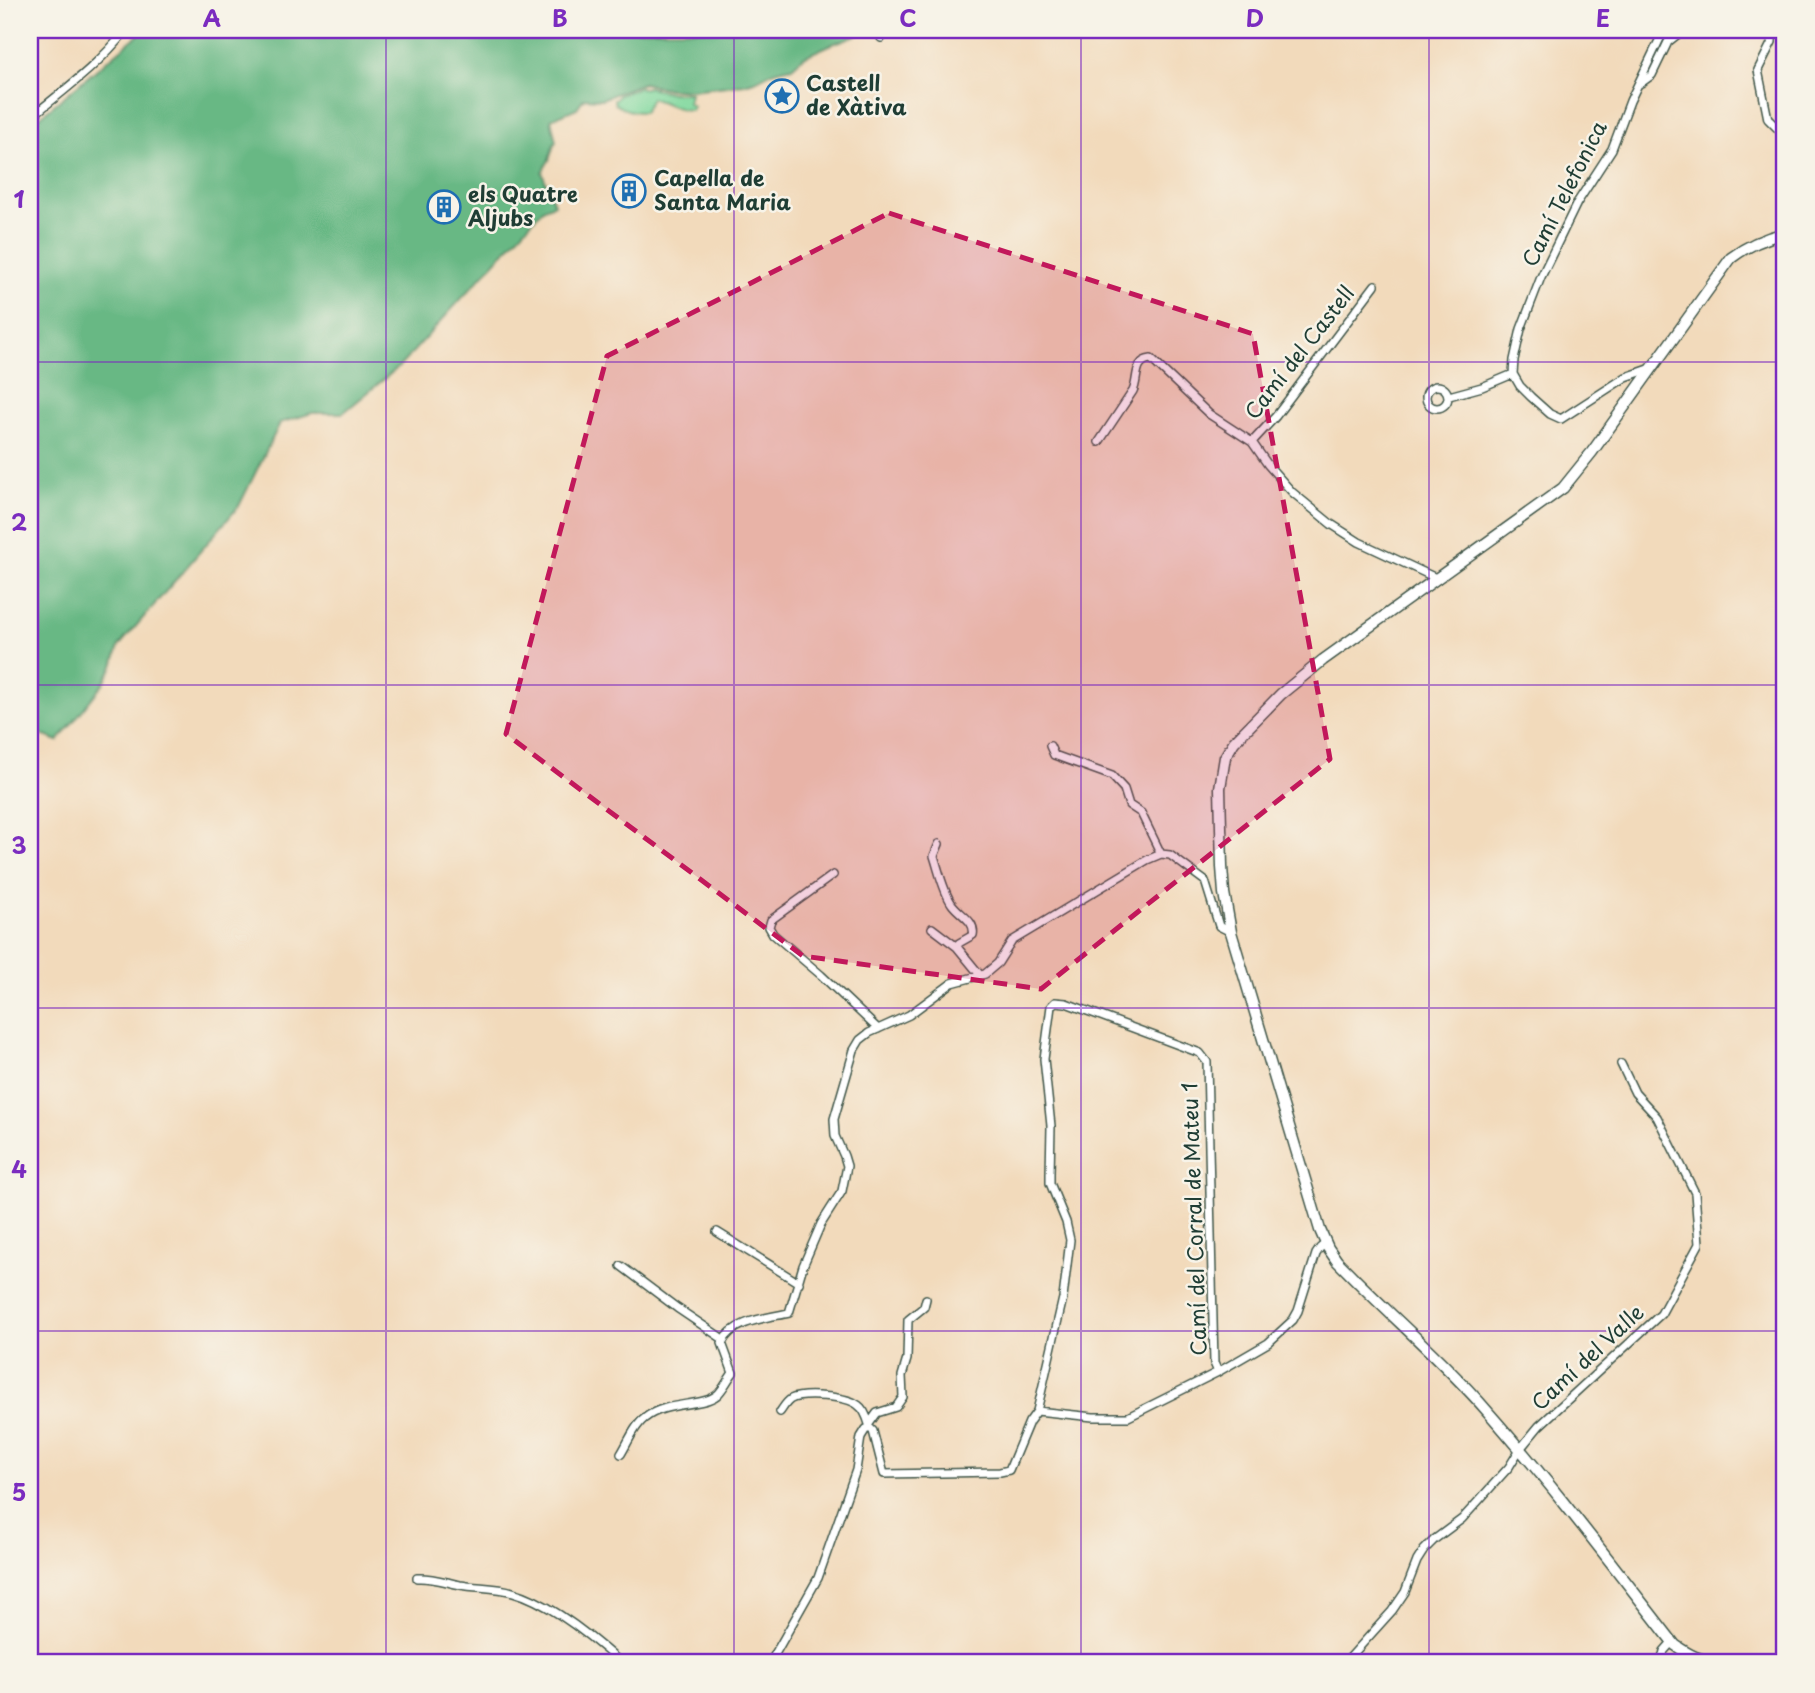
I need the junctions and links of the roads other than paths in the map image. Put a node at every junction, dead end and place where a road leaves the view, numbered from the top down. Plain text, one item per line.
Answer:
1 (126, 30) edge
2 (1664, 30) edge
3 (1683, 30) edge
4 (1773, 30) edge
5 (1638, 86) junction
6 (30, 118) edge
7 (1785, 135) edge
8 (1785, 233) edge
9 (1375, 285) dead end
10 (1652, 368) junction
11 (1513, 374) junction
12 (1449, 396) dead end
13 (1099, 442) dead end
14 (1252, 442) junction
15 (1438, 579) junction
16 (1050, 746) dead end
17 (939, 845) dead end
18 (1161, 854) junction
19 (833, 875) dead end
20 (932, 928) dead end
21 (1231, 932) junction
22 (957, 947) junction
23 (979, 975) junction
24 (878, 1029) junction
25 (1621, 1064) dead end
26 (718, 1232) dead end
27 (1326, 1243) junction
28 (621, 1266) dead end
29 (799, 1283) junction
30 (926, 1299) dead end
31 (723, 1339) junction
32 (1217, 1371) junction
33 (1037, 1411) junction
34 (780, 1412) dead end
35 (869, 1426) junction
36 (1520, 1450) junction
37 (621, 1454) dead end
38 (417, 1578) dead end
39 (1672, 1642) junction
40 (621, 1663) edge
41 (770, 1663) edge
42 (1345, 1663) edge
43 (1661, 1663) edge
44 (1718, 1663) edge

1 - 6 street
2 - 5 street, Camí Telefonica
3 - 5 street
4 - 7 street
5 - 11 street, Camí Telefonica
8 - 10 main road
9 - 14 street, Camí del Castell
10 - 11 street
10 - 15 main road
11 - 12 street
13 - 14 street, Camí del Castell
14 - 15 street, Camí del Castell
15 - 21 main road
16 - 18 street
17 - 22 street
18 - 21 street
18 - 23 street
19 - 24 street
20 - 22 street
21 - 27 main road
22 - 23 street
23 - 24 street
24 - 29 street
25 - 36 street, Camí del Valle
26 - 29 street
27 - 32 street
27 - 36 main road
28 - 31 street
29 - 31 street
30 - 35 street
31 - 37 street
32 - 33 street
32 - 33 street, Camí del Corral de Mateu 1
33 - 35 street
34 - 35 street
35 - 41 street
36 - 39 main road
36 - 42 street, Camí del Valle
38 - 40 street
39 - 43 street
39 - 44 main road

